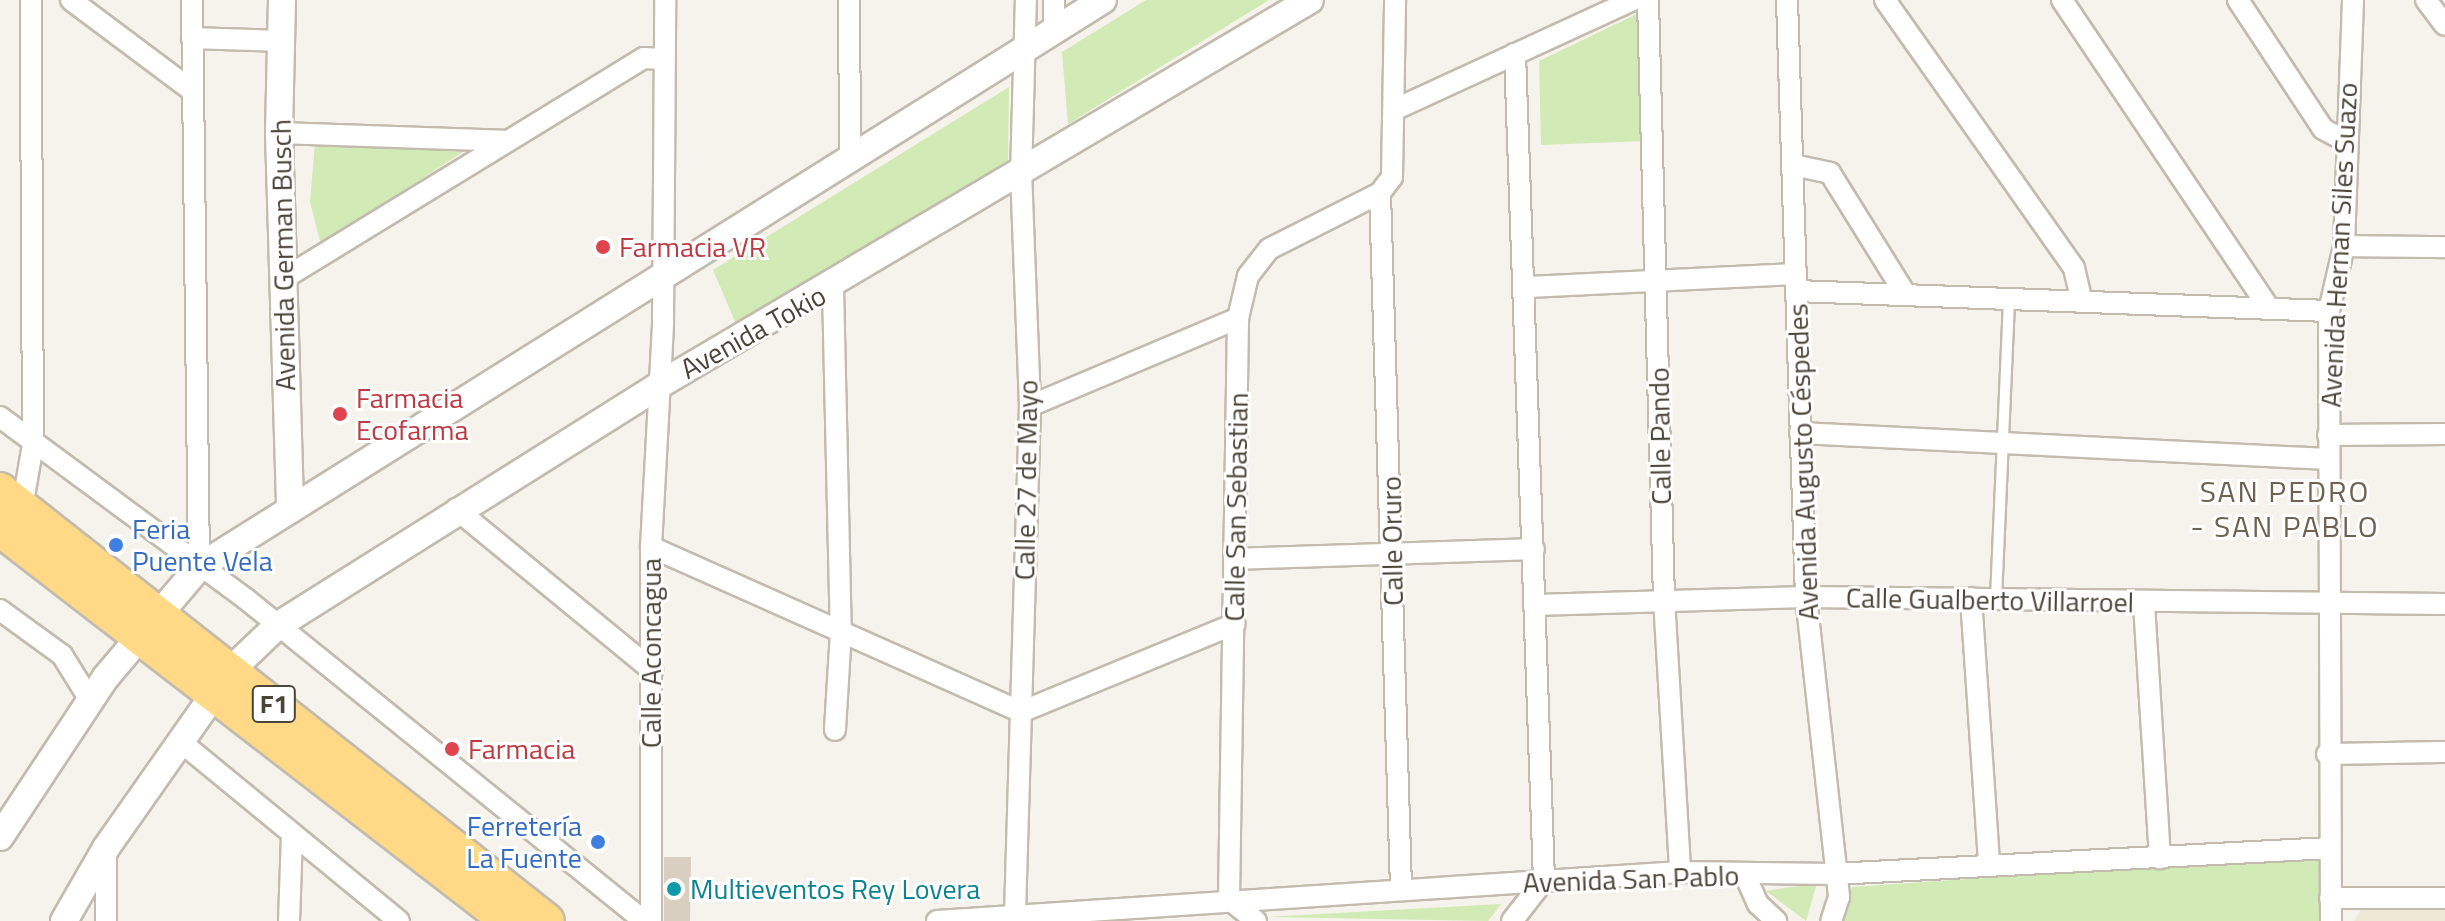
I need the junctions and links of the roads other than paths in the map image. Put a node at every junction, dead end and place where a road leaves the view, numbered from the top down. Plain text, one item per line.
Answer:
1 (31, 0) edge
2 (71, 0) edge
3 (192, 0) edge
4 (282, 0) edge
5 (665, 0) edge
6 (849, 0) edge
7 (1026, 0) edge
8 (1054, 0) edge
9 (1103, 0) edge
10 (1310, 0) edge
11 (1395, 0) edge
12 (1633, 0) edge
13 (1648, 0) edge
14 (1787, 0) edge
15 (1885, 0) edge
16 (2062, 0) edge
17 (2238, 0) edge
18 (2353, 0) edge
19 (2426, 0) edge
20 (2445, 25) edge
21 (1054, 30) junction
22 (192, 38) junction
23 (282, 41) junction
24 (1026, 45) junction
25 (1515, 54) junction
26 (662, 59) junction
27 (190, 89) junction
28 (1396, 109) junction
29 (279, 133) junction
30 (504, 141) junction
31 (2346, 141) junction
32 (850, 154) junction
33 (1793, 165) junction
34 (1021, 175) junction
35 (1380, 193) junction
36 (2344, 246) junction
37 (2445, 247) edge
38 (663, 270) junction
39 (283, 279) junction
40 (1657, 281) junction
41 (1796, 283) junction
42 (1528, 287) junction
43 (833, 288) junction
44 (1904, 292) junction
45 (2009, 298) junction
46 (2082, 302) junction
47 (2270, 309) junction
48 (2329, 311) junction
49 (1238, 318) junction
50 (659, 385) junction
51 (1030, 406) junction
52 (0, 417) edge
53 (1800, 433) junction
54 (2445, 434) edge
55 (2328, 435) junction
56 (2002, 443) junction
57 (33, 444) junction
58 (2328, 459) junction
59 (7, 509) edge
60 (456, 509) junction
61 (290, 510) junction
62 (651, 547) junction
63 (1534, 549) junction
64 (1392, 551) junction
65 (1234, 559) junction
66 (199, 567) junction
67 (1806, 597) junction
68 (1971, 598) junction
69 (1664, 599) junction
70 (1996, 599) junction
71 (2144, 604) junction
72 (2327, 604) junction
73 (2445, 604) edge
74 (1535, 605) junction
75 (0, 610) edge
76 (150, 624) junction
77 (1235, 624) junction
78 (277, 626) junction
79 (841, 631) junction
80 (652, 670) junction
81 (225, 681) junction
82 (90, 700) junction
83 (1021, 712) junction
84 (835, 730) dead end
85 (181, 742) junction
86 (2445, 752) edge
87 (2327, 754) junction
88 (292, 835) junction
89 (0, 837) edge
90 (106, 848) junction
91 (2326, 848) junction
92 (2160, 858) junction
93 (1989, 864) junction
94 (1680, 872) junction
95 (1834, 874) junction
96 (1745, 875) junction
97 (1544, 880) junction
98 (1401, 890) junction
99 (2330, 898) junction
100 (2445, 898) edge
101 (1229, 899) junction
102 (1015, 914) junction
103 (1102, 916) edge
104 (64, 921) edge
105 (106, 921) edge
106 (289, 921) edge
107 (399, 921) edge
108 (508, 921) edge
109 (547, 921) edge
110 (644, 921) edge
111 (651, 921) edge
112 (937, 921) edge
113 (1256, 921) edge
114 (1512, 921) edge
115 (1776, 921) edge
116 (1831, 921) edge
117 (2331, 921) edge

1 - 57 street
2 - 27 street
3 - 22 street
4 - 23 street, Avenida German Busch
5 - 26 street, Calle Aconcagua
6 - 32 street
7 - 24 street, Calle 27 de Mayo
8 - 21 street
9 - 21 street
10 - 34 street, Avenida Tokio
11 - 28 street
12 - 25 street
13 - 40 street, Calle Pando
14 - 33 street, Avenida Augusto Céspedes
15 - 46 street
16 - 47 street
17 - 31 street
18 - 31 street, Avenida Hernan Siles Suazo
19 - 20 street
21 - 24 street
22 - 23 street
22 - 27 street
23 - 29 street, Avenida German Busch
24 - 32 street
24 - 34 street, Calle 27 de Mayo
25 - 28 street
25 - 42 street
26 - 30 street
26 - 38 street, Calle Aconcagua
27 - 66 street
28 - 35 street
29 - 30 street
29 - 39 street, Avenida German Busch
30 - 39 street
31 - 36 street, Avenida Hernan Siles Suazo
32 - 38 street
33 - 41 street, Avenida Augusto Céspedes
33 - 44 street
34 - 43 street, Avenida Tokio
34 - 51 street, Calle 27 de Mayo
35 - 49 street, Calle San Sebastian
35 - 64 street, Calle Oruro
36 - 37 street
36 - 48 street, Avenida Hernan Siles Suazo
38 - 50 street, Calle Aconcagua
38 - 61 street
39 - 61 street, Avenida German Busch
40 - 41 street
40 - 42 street
40 - 69 street, Calle Pando
41 - 44 street
41 - 53 street, Avenida Augusto Céspedes
42 - 63 street
43 - 50 street, Avenida Tokio
43 - 79 street
44 - 45 street
45 - 46 street
45 - 56 lane
46 - 47 street
47 - 48 street
48 - 55 street, Avenida Hernan Siles Suazo
49 - 51 street
49 - 65 street, Calle San Sebastian
50 - 60 street, Avenida Tokio
50 - 62 street, Calle Aconcagua
51 - 83 street, Calle 27 de Mayo
52 - 57 street
53 - 56 street
53 - 67 street, Avenida Augusto Céspedes
54 - 55 street
55 - 58 street, Avenida Hernan Siles Suazo
56 - 58 street
56 - 70 lane
57 - 59 street
57 - 66 street
58 - 72 street, Avenida Hernan Siles Suazo
59 - 76 highway, F1
60 - 78 street, Avenida Tokio
60 - 80 street
61 - 66 street
62 - 79 street
62 - 80 street, Calle Aconcagua
63 - 64 street
63 - 74 street
64 - 65 street
64 - 98 street, Calle Oruro
65 - 77 street, Calle San Sebastian
66 - 76 street
66 - 78 street
67 - 68 street, Calle Gualberto Villarroel
67 - 69 street, Calle Gualberto Villarroel
67 - 95 street, Avenida Augusto Céspedes
68 - 70 street, Calle Gualberto Villarroel
68 - 93 street
69 - 74 street, Calle Gualberto Villarroel
69 - 94 street, Calle Pando
70 - 71 street, Calle Gualberto Villarroel
71 - 72 street, Calle Gualberto Villarroel
71 - 92 street
72 - 73 street, Calle Gualberto Villarroel
72 - 87 street, Avenida Hernan Siles Suazo
74 - 97 street
75 - 82 street
76 - 81 highway, F1
76 - 82 street
77 - 83 street
77 - 101 street, Calle San Sebastian
78 - 81 street, Avenida Tokio
78 - 110 street
79 - 83 street
79 - 84 street
80 - 111 street, Calle Aconcagua
81 - 85 street, Avenida Tokio
81 - 108 highway, F1
81 - 109 highway, F1
82 - 89 street
83 - 102 street, Calle 27 de Mayo
85 - 88 street
85 - 90 street, Avenida Tokio
86 - 87 street
87 - 91 street, Avenida Hernan Siles Suazo
88 - 106 street
88 - 107 street
90 - 104 street, Avenida Tokio
90 - 105 street
91 - 92 street, Avenida San Pablo
91 - 99 street, Avenida Hernan Siles Suazo
92 - 93 street, Avenida San Pablo
93 - 95 street, Avenida San Pablo
94 - 96 street, Avenida San Pablo
94 - 97 street, Avenida San Pablo
95 - 96 street, Avenida San Pablo
95 - 116 street, Avenida Augusto Céspedes
96 - 115 street
97 - 98 street, Avenida San Pablo
97 - 114 street
98 - 101 street, Avenida San Pablo
99 - 100 street
99 - 117 street, Avenida Hernan Siles Suazo
101 - 103 street, Avenida San Pablo
101 - 113 street
102 - 103 street, Avenida San Pablo
102 - 112 street, Avenida San Pablo

